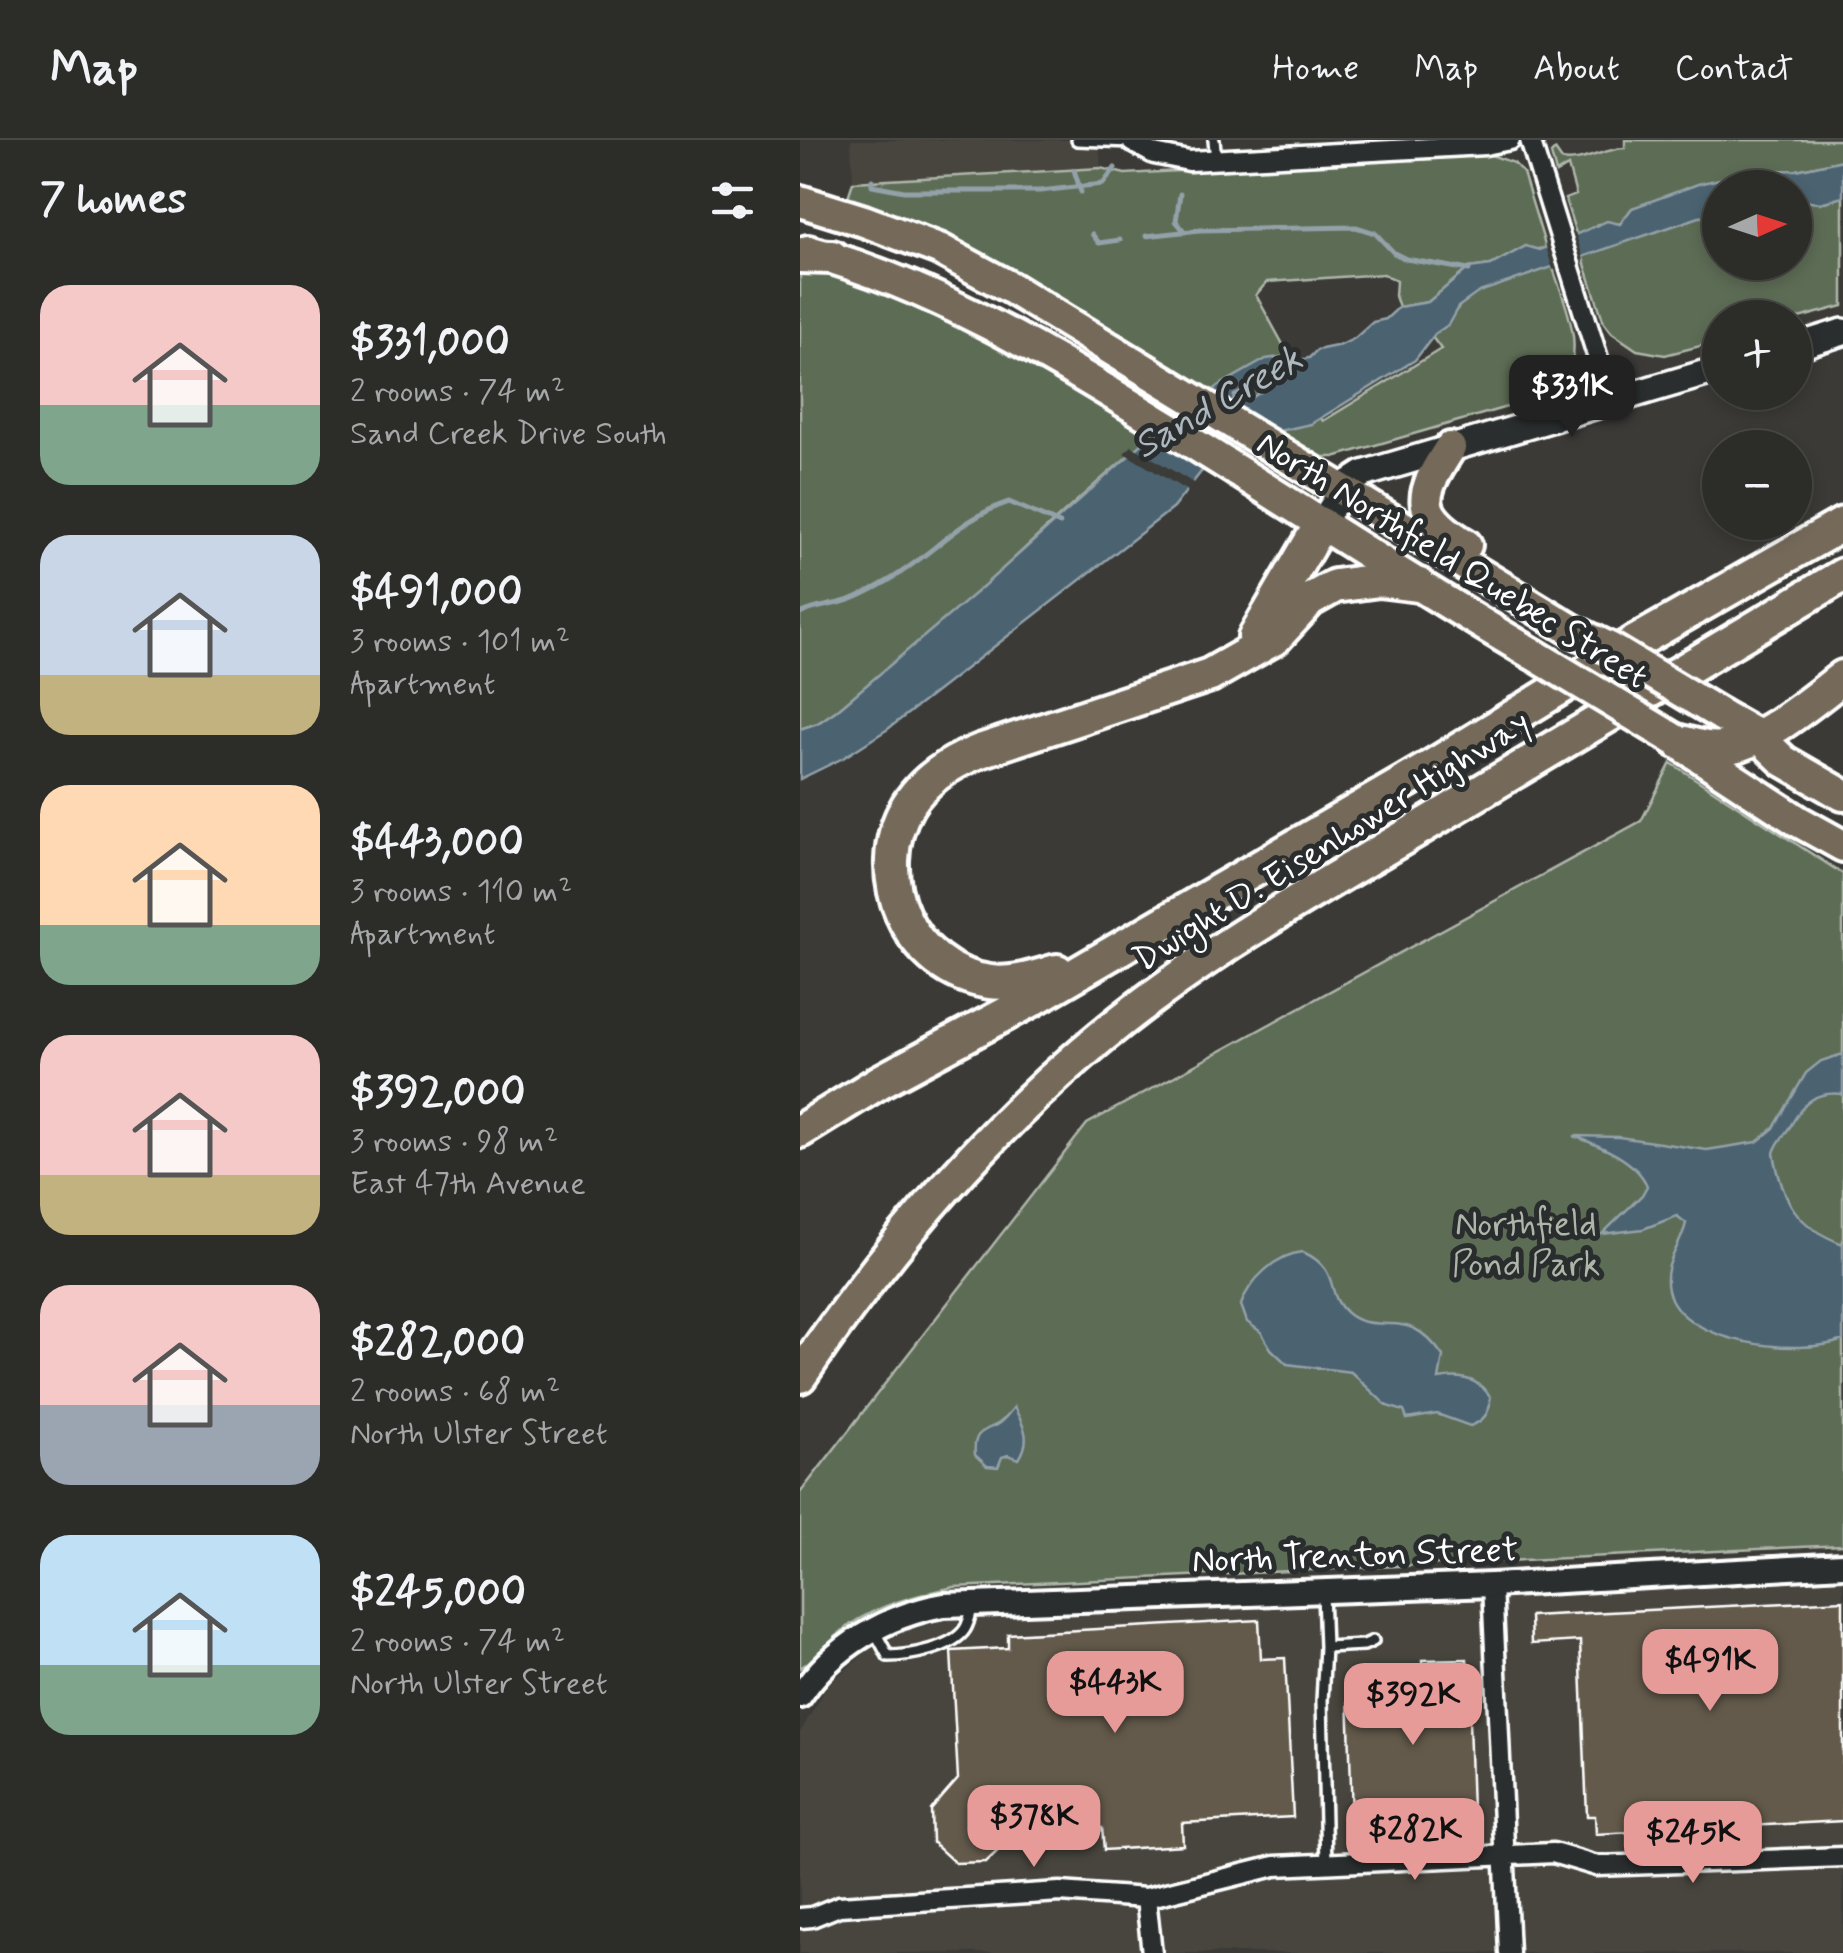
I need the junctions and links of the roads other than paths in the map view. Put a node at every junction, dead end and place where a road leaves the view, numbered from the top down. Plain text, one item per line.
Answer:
1 (1077, 140) edge
2 (1510, 140) edge
3 (1530, 140) edge
4 (1132, 142) edge
5 (1341, 146) edge
6 (1215, 150) edge
7 (800, 202) edge
8 (800, 248) edge
9 (816, 257) edge
10 (1843, 332) edge
11 (1812, 341) edge
12 (1702, 374) edge
13 (1611, 400) junction
14 (1450, 448) junction
15 (1342, 490) junction
16 (1322, 524) junction
17 (1843, 524) edge
18 (1843, 575) edge
19 (1419, 586) junction
20 (1579, 626) junction
21 (1238, 660) junction
22 (1843, 677) edge
23 (1758, 736) junction
24 (1677, 741) junction
25 (1843, 771) edge
26 (1843, 795) edge
27 (1843, 846) edge
28 (1096, 962) junction
29 (800, 1131) edge
30 (800, 1376) edge
31 (1843, 1565) edge
32 (1492, 1585) junction
33 (1323, 1590) junction
34 (974, 1602) junction
35 (874, 1629) junction
36 (1373, 1641) dead end
37 (1325, 1646) junction
38 (800, 1696) edge
39 (1504, 1855) junction
40 (1843, 1857) edge
41 (1326, 1864) junction
42 (1146, 1898) junction
43 (800, 1918) edge
44 (1152, 1953) edge
45 (1509, 1953) edge

1 - 4 lane
2 - 5 street
3 - 13 street
4 - 6 street
5 - 6 street
7 - 15 main road, North Northfield Quebec Street
8 - 9 main road, North Northfield Quebec Street
9 - 16 main road, North Northfield Quebec Street
10 - 11 main road
12 - 13 main road
13 - 14 main road
14 - 15 main road
14 - 20 main road
15 - 16 main road
15 - 20 main road, North Northfield Quebec Street
16 - 19 main road, North Northfield Quebec Street
16 - 21 highway
17 - 28 highway, Dwight D. Eisenhower Highway
18 - 30 highway, Dwight D. Eisenhower Highway
19 - 21 highway
19 - 24 main road, North Northfield Quebec Street, bridge
20 - 23 main road, North Northfield Quebec Street, bridge
21 - 28 highway
22 - 23 highway
23 - 24 highway
23 - 25 main road
23 - 26 main road, North Northfield Quebec Street
24 - 27 main road, North Northfield Quebec Street
28 - 29 highway, Dwight D. Eisenhower Highway
31 - 32 street, North Trenton Street
32 - 33 street, North Trenton Street
32 - 39 street
33 - 34 street, North Trenton Street
33 - 37 lane
34 - 35 street, North Trenton Street
34 - 35 lane
35 - 38 street, North Trenton Street
36 - 37 lane
37 - 41 lane
39 - 40 street
39 - 41 street
39 - 45 street
41 - 42 street
42 - 43 street
42 - 44 street

